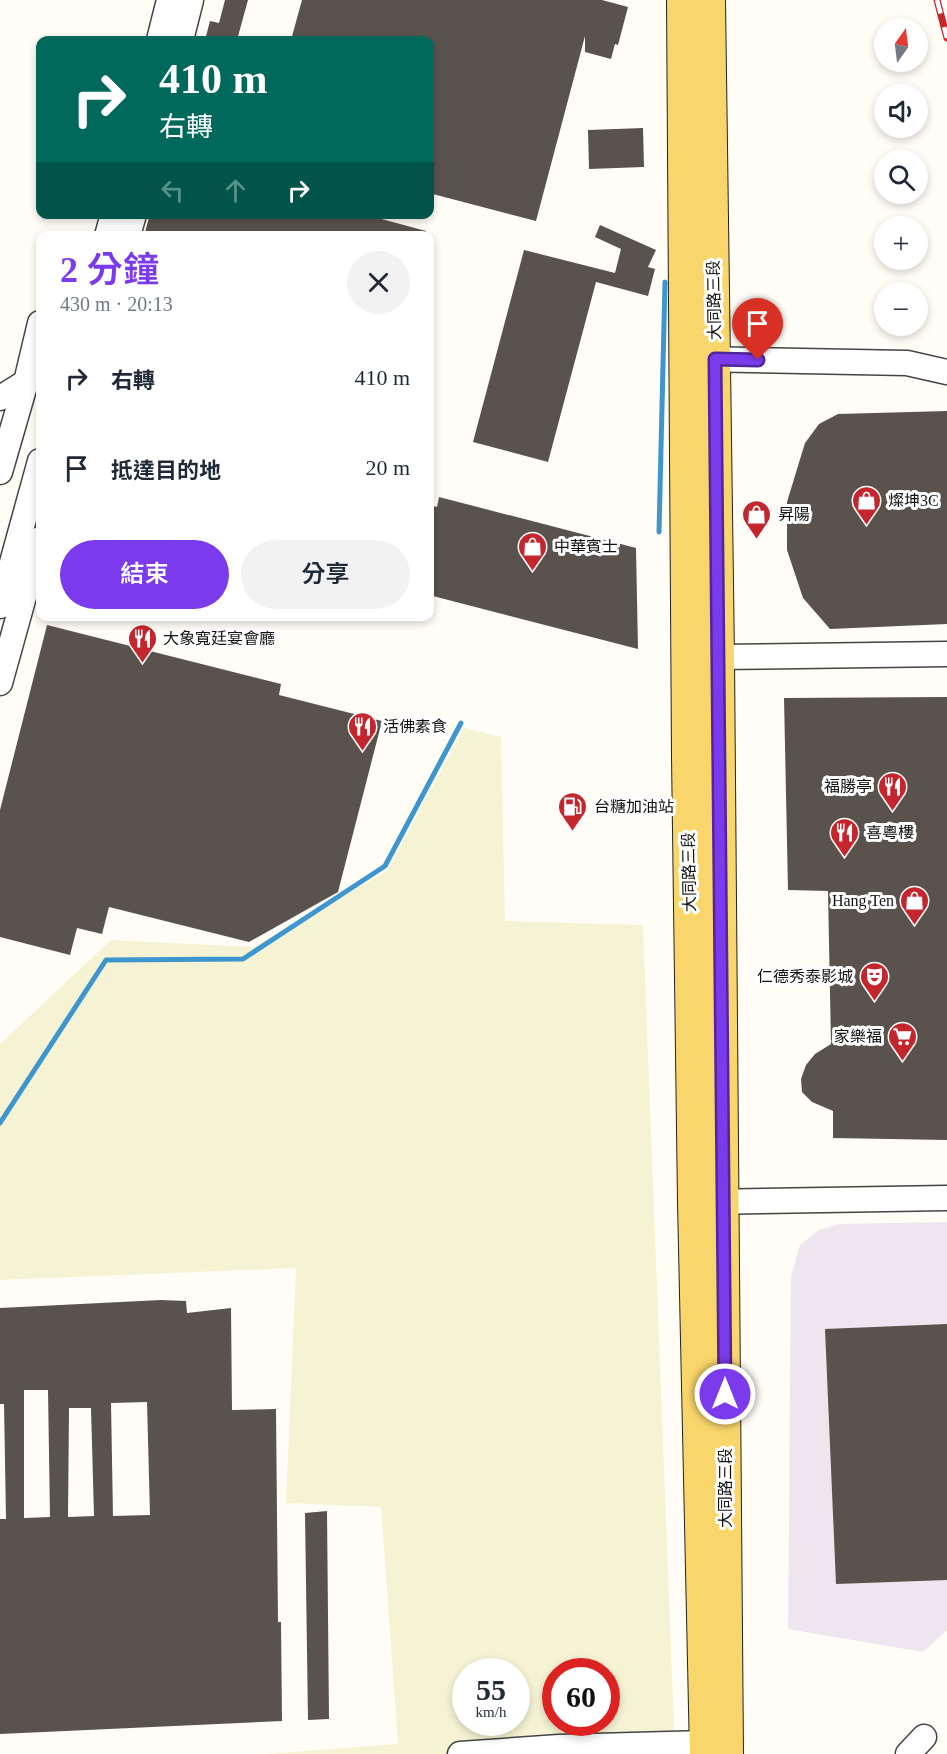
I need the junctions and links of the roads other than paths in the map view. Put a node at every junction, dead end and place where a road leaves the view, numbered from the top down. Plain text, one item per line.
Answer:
1 (169, 0) edge
2 (191, 0) edge
3 (683, 0) edge
4 (710, 0) edge
5 (160, 36) edge
6 (181, 36) edge
7 (36, 340) edge
8 (700, 359) junction
9 (947, 372) edge
10 (26, 382) junction
11 (0, 398) edge
12 (0, 472) edge
13 (36, 482) edge
14 (24, 543) edge
15 (0, 606) edge
16 (947, 654) edge
17 (718, 657) junction
18 (0, 683) edge
19 (947, 1198) edge
20 (708, 1202) junction
21 (719, 1752) edge
22 (460, 1754) edge

1 - 5 street
2 - 6 street
3 - 8 main road, 大同路三段
4 - 8 main road, 大同路三段
7 - 10 street
8 - 9 street
8 - 17 main road, 大同路三段
8 - 20 main road, 大同路三段
10 - 11 street
10 - 12 street
13 - 14 street
14 - 15 street
14 - 18 street
16 - 17 street
17 - 20 main road, 大同路三段
19 - 20 street
20 - 21 main road, 大同路三段
21 - 22 street

